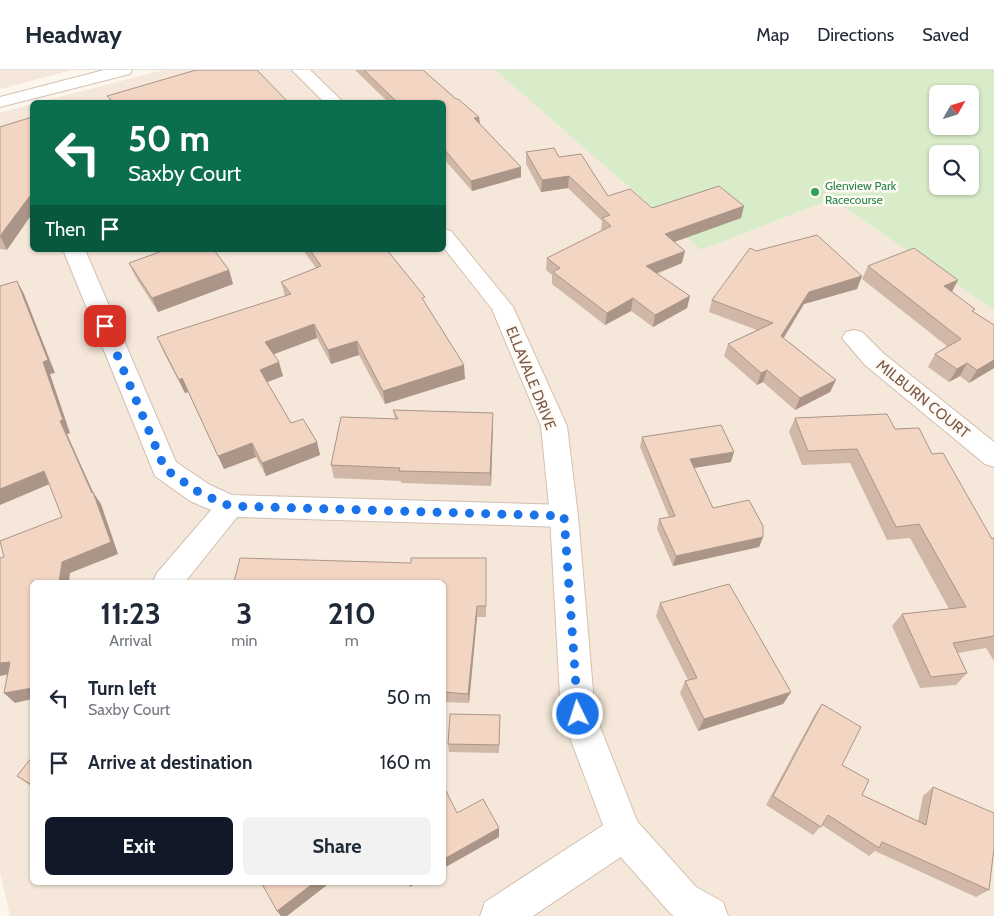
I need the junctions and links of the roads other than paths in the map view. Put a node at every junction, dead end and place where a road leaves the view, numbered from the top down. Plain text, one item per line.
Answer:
1 (124, 70) edge
2 (300, 70) edge
3 (332, 100) edge
4 (0, 102) edge
5 (446, 237) edge
6 (75, 252) dead end
7 (854, 338) dead end
8 (994, 457) edge
9 (230, 506) junction
10 (564, 516) junction
11 (170, 580) edge
12 (624, 833) junction
13 (499, 916) edge
14 (709, 916) edge

1 - 4 street
2 - 3 street
5 - 10 street, ELLAVALE DRIVE
6 - 9 street
7 - 8 street, MILBURN COURT
9 - 10 street
9 - 11 street
10 - 12 street, ELLAVALE DRIVE
12 - 13 street
12 - 14 street, ELLAVALE DRIVE

